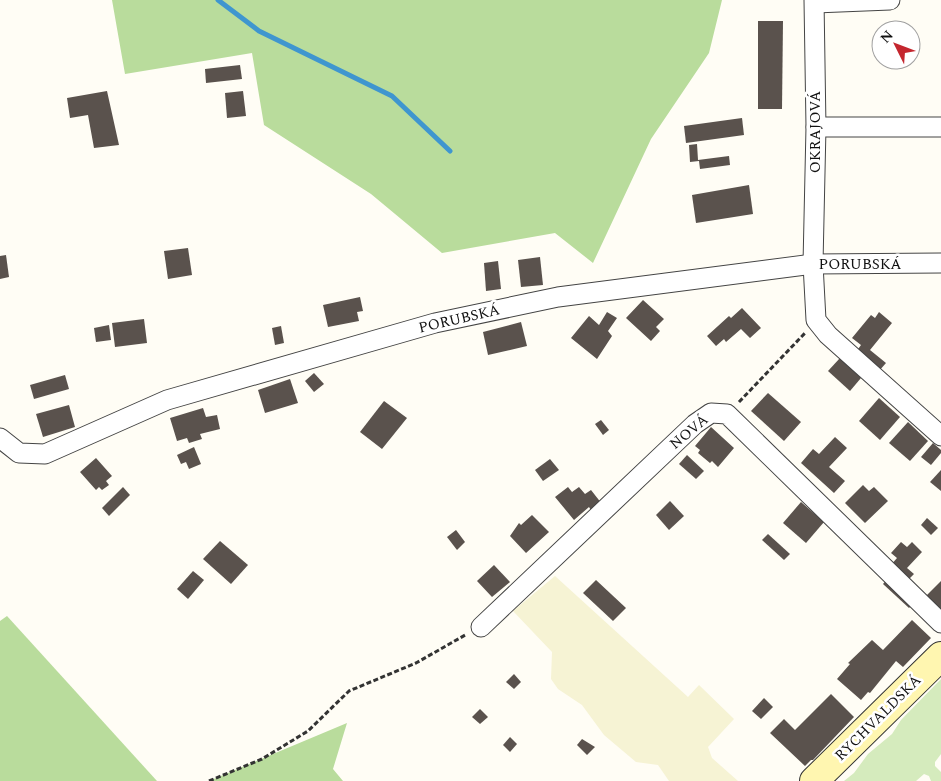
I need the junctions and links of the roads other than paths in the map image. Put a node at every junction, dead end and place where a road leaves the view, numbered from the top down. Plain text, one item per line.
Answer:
1 (890, 0) edge
2 (814, 2) edge
3 (816, 127) junction
4 (941, 127) edge
5 (813, 264) junction
6 (941, 264) edge
7 (941, 436) edge
8 (0, 438) edge
9 (941, 623) edge
10 (481, 627) road end
11 (941, 656) edge
12 (814, 781) edge

1 - 2 street
2 - 3 street, OKRAJOVÁ
3 - 4 street
3 - 5 street, OKRAJOVÁ
5 - 6 street, PORUBSKÁ
5 - 7 street
5 - 8 street, PORUBSKÁ
9 - 10 street, NOVÁ
11 - 12 street, RYCHVALDSKÁ

